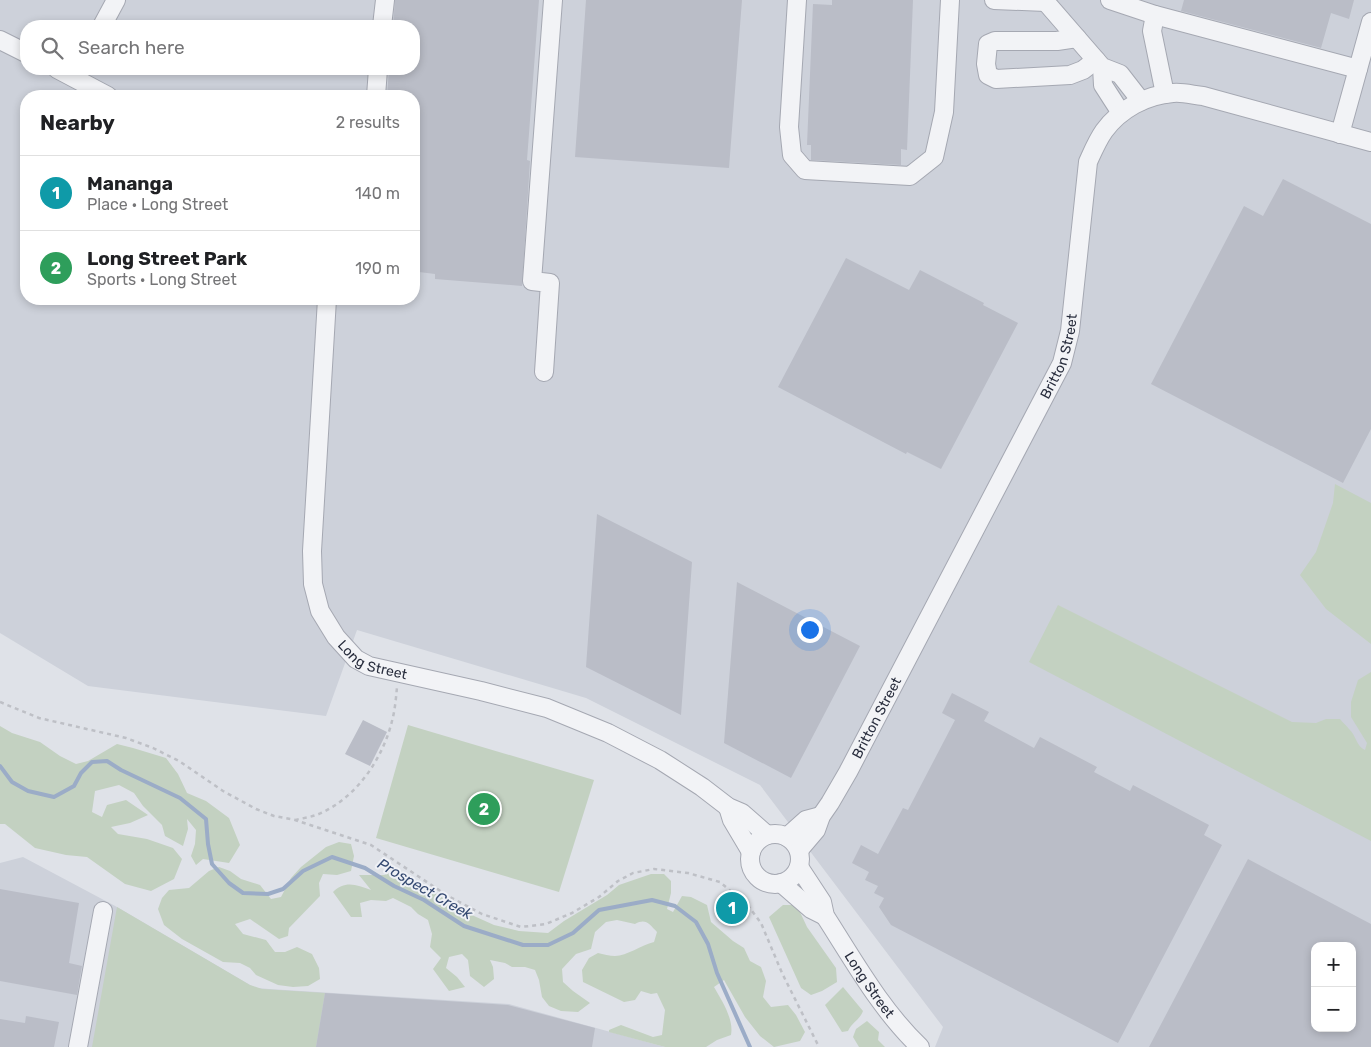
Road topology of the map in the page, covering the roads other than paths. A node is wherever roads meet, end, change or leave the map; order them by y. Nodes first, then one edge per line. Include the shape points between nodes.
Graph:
1 (116, 0) edge
2 (385, 0) edge
3 (553, 0) edge
4 (797, 0) edge
5 (950, 0) edge
6 (994, 0) edge
7 (1110, 0) edge
8 (1045, 1) edge
9 (1155, 16) junction
10 (105, 20) edge
11 (383, 20) edge
12 (1371, 22) edge
13 (1077, 38) junction
14 (0, 40) edge
15 (20, 50) edge
16 (1099, 63) junction
17 (1358, 70) junction
18 (78, 75) edge
19 (378, 75) edge
20 (100, 90) edge
21 (376, 90) edge
22 (1164, 94) junction
23 (1141, 101) junction
24 (1121, 113) junction
25 (1340, 134) junction
26 (1371, 142) edge
27 (327, 305) edge
28 (544, 372) dead end
29 (728, 807) junction
30 (767, 835) junction
31 (795, 851) junction
32 (751, 852) junction
33 (781, 883) junction
34 (103, 911) dead end
35 (825, 916) junction
36 (78, 1047) edge
37 (920, 1047) edge

1 - 10 street
2 - 11 street
3 - 28 street via 532,281 550,283
4 - 5 street via 789,127 792,155 805,170 910,176 934,157 944,112
6 - 8 street
7 - 9 street
8 - 13 street
9 - 17 street
9 - 22 street via 1152,32
12 - 17 street
13 - 16 street
13 - 16 street via 1057,42 995,41 988,44 988,75 996,79 1070,76
14 - 15 street
16 - 23 street via 1120,74
16 - 24 street via 1103,85
17 - 25 street
18 - 20 street
19 - 21 street
22 - 23 street, Britton Street
22 - 25 street, Britton Street via 1204,96
23 - 24 street, Britton Street
24 - 31 street, Britton Street via 1104,130 1088,162 1070,331 1062,362 848,772 821,816 806,820
25 - 26 street, Britton Street
27 - 29 street, Long Street via 312,551 313,584 320,611 336,637 356,659 369,666 547,708 608,733 660,760
29 - 30 street, Long Street via 742,813
29 - 32 street, Long Street
30 - 31 street via 780,834
30 - 32 street via 759,839
31 - 33 street via 795,874
31 - 35 street, Long Street via 822,902
32 - 33 street via 752,869 757,876 772,884
33 - 35 street, Long Street via 811,909
34 - 36 street
35 - 37 street, Long Street via 878,997

